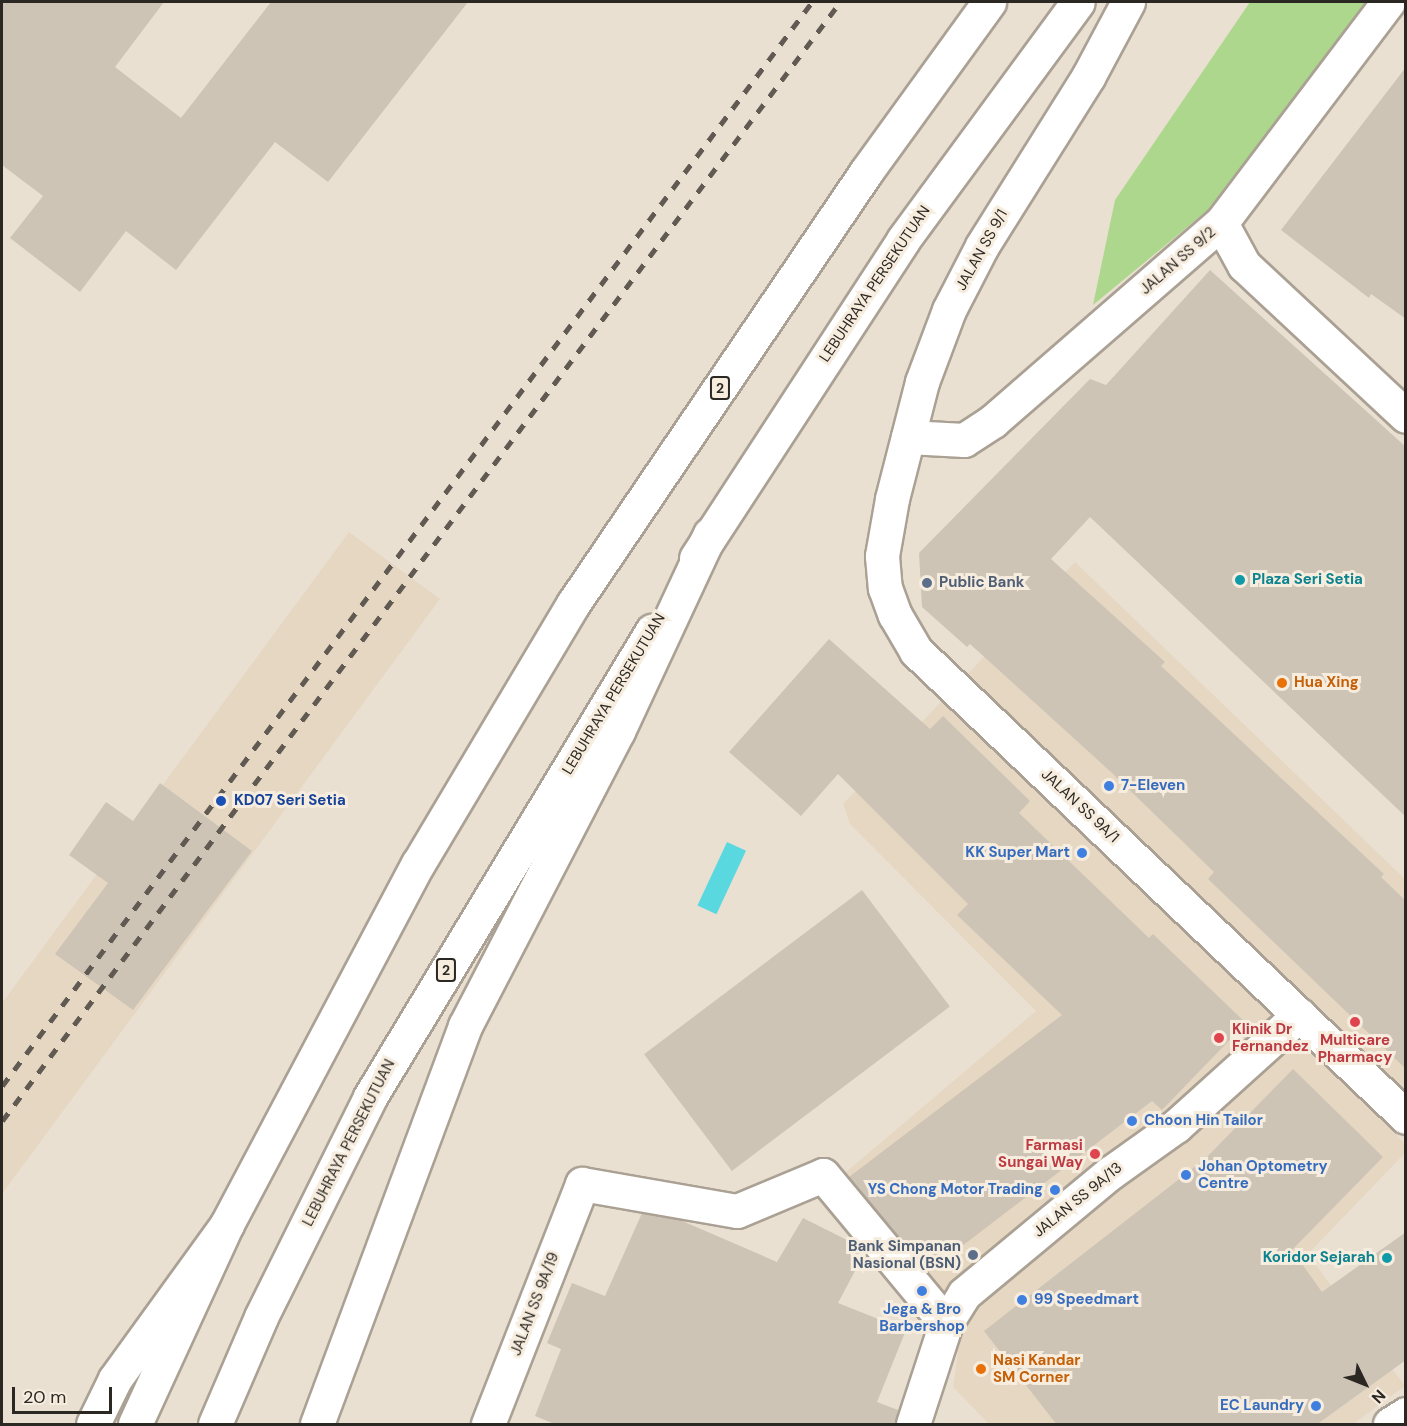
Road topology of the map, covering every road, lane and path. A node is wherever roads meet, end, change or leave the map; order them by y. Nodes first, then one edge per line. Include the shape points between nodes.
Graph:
1 (989, 2) edge
2 (1078, 2) edge
3 (1128, 2) edge
4 (1388, 2) edge
5 (1221, 223) junction
6 (1406, 416) edge
7 (908, 437) junction
8 (710, 534) junction
9 (1299, 1015) junction
10 (1406, 1117) edge
11 (227, 1224) junction
12 (946, 1323) junction
13 (1406, 1413) edge
14 (93, 1425) edge
15 (135, 1425) edge
16 (215, 1425) edge
17 (317, 1425) edge
18 (488, 1425) edge
19 (913, 1425) edge
20 (1390, 1425) edge

1 - 11 main road, 2 via 866,172 573,604 418,864
2 - 8 main road, LEBUHRAYA PERSEKUTUAN / 2 via 903,240
3 - 7 main road, JALAN SS 9/1 via 1088,77 982,246 949,310 922,382
4 - 5 main road, JALAN SS 9/2
5 - 6 main road via 1244,265
5 - 7 main road, JALAN SS 9/2 via 993,421 964,440
7 - 9 main road, JALAN SS 9A/1 via 882,556 885,588 915,651
8 - 16 main road, LEBUHRAYA PERSEKUTUAN / 2 via 370,1097 261,1317
8 - 17 main road via 618,731 465,1026
9 - 10 main road, JALAN SS 9A/1
9 - 12 main road, JALAN SS 9A/13 via 1176,1126 1110,1173 964,1294
11 - 14 main road via 115,1379
11 - 15 main road, 2
12 - 18 main road, JALAN SS 9A/19 via 823,1175 737,1211 582,1184
12 - 19 main road, JALAN SS 9A/13
13 - 20 main road

